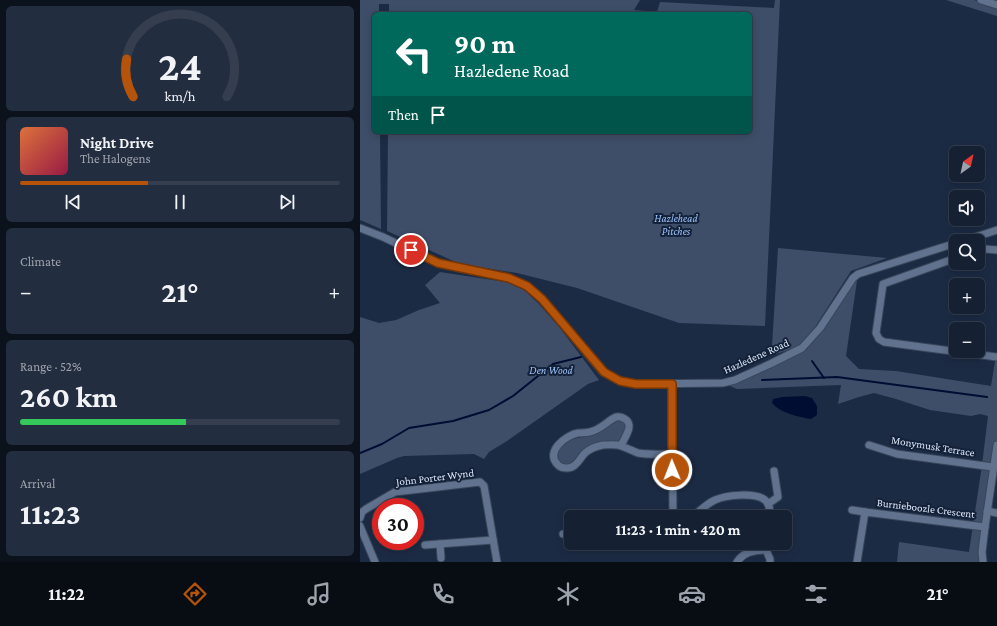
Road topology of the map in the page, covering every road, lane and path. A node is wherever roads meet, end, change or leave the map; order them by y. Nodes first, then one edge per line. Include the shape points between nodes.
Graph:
1 (981, 0) edge
2 (997, 5) edge
3 (360, 228) edge
4 (997, 230) edge
5 (985, 234) edge
6 (949, 245) edge
7 (985, 249) edge
8 (997, 250) edge
9 (949, 261) edge
10 (997, 356) edge
11 (672, 384) junction
12 (870, 445) dead end
13 (997, 445) edge
14 (621, 446) junction
15 (672, 454) junction
16 (993, 467) junction
17 (774, 470) dead end
18 (767, 502) junction
19 (673, 510) edge
20 (701, 510) edge
21 (770, 510) edge
22 (852, 510) dead end
23 (987, 511) junction
24 (865, 512) junction
25 (361, 513) edge
26 (997, 513) edge
27 (360, 526) edge
28 (985, 527) junction
29 (493, 540) junction
30 (440, 544) junction
31 (424, 545) dead end
32 (758, 550) edge
33 (768, 550) edge
34 (441, 558) dead end
35 (375, 562) edge
36 (498, 562) edge
37 (737, 562) edge
38 (770, 562) edge
39 (857, 562) edge
40 (983, 562) edge

1 - 2 street
3 - 11 street, Hazledene Road via 438,263 509,278 527,286 542,299 604,372 620,381 636,384
4 - 5 street
6 - 11 street, Hazledene Road via 858,274 820,328 802,348 735,380
7 - 8 street
9 - 10 street via 884,284 876,333 879,339 884,342
11 - 15 street
12 - 16 street, Monymusk Terrace via 897,454
13 - 16 street
14 - 14 street via 602,445 593,448 584,454 577,464 567,468 559,466 553,454 565,439 576,434 592,432 620,416 630,426
14 - 15 street via 638,453
15 - 19 street
16 - 23 street
17 - 18 street via 778,496
18 - 20 street via 753,495 736,495 716,500
18 - 21 street
22 - 24 street, Burnieboozle Crescent
23 - 26 street
23 - 28 street
24 - 28 street, Burnieboozle Crescent
24 - 39 street, Burnieboozle Crescent
25 - 29 street, John Porter Wynd via 396,492 480,482 484,486
27 - 35 street
28 - 40 street
29 - 30 street
29 - 36 street, John Porter Wynd
30 - 31 street
30 - 34 street
32 - 37 street via 746,553
33 - 38 street

